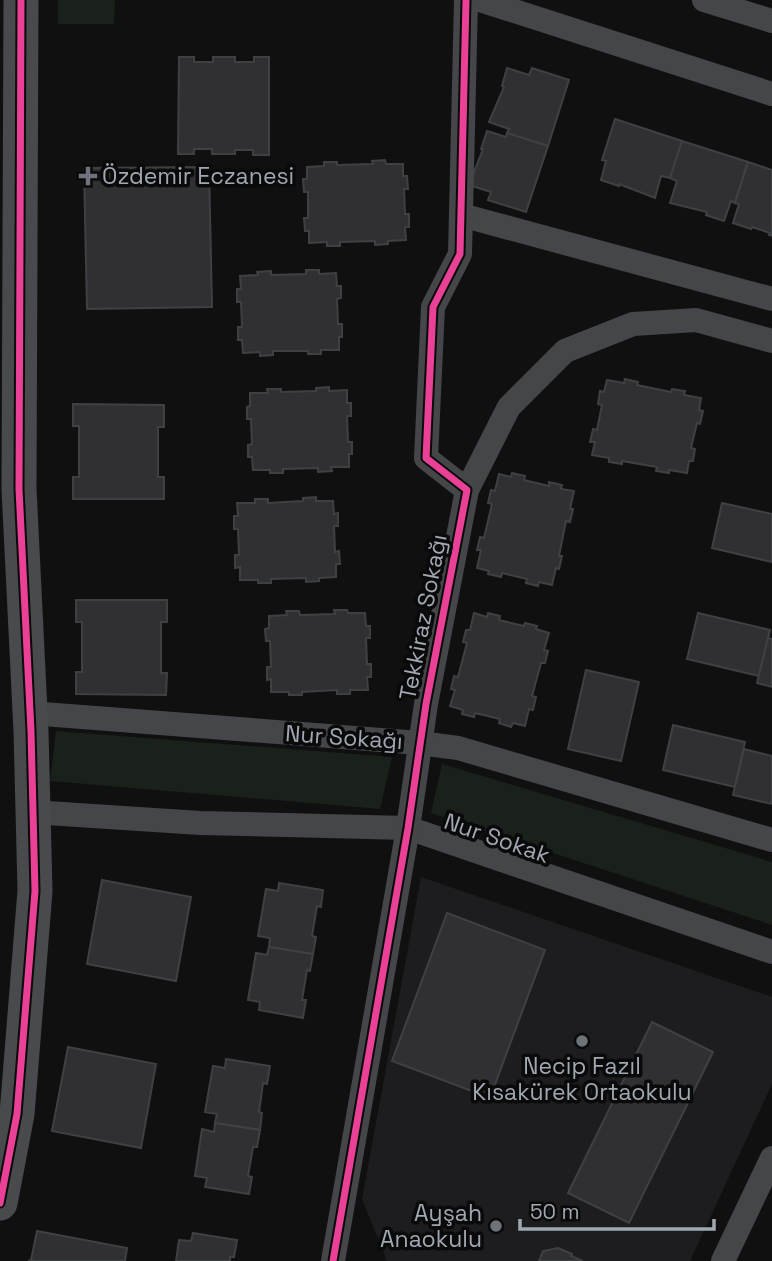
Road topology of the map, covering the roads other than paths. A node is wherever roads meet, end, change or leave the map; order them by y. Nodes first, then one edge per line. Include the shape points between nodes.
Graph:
1 (21, 0) edge
2 (466, 0) edge
3 (480, 0) edge
4 (704, 0) edge
5 (746, 6) edge
6 (772, 21) edge
7 (772, 94) edge
8 (461, 215) junction
9 (772, 299) edge
10 (772, 341) edge
11 (467, 490) junction
12 (30, 713) junction
13 (420, 743) junction
14 (32, 811) junction
15 (408, 828) junction
16 (772, 840) edge
17 (772, 952) edge
18 (772, 1158) edge
19 (0, 1203) edge
20 (333, 1261) edge
21 (723, 1261) edge

1 - 12 street via 19,489
2 - 8 street
3 - 7 street
4 - 5 street
5 - 6 street
8 - 9 street
8 - 11 street via 460,254 433,307 426,458
10 - 11 street, Tekkiraz Sokağı via 696,320 633,324 565,351 509,407
11 - 13 street, Tekkiraz Sokağı
12 - 13 street, Nur Sokağı
12 - 14 street
13 - 15 street, Tekkiraz Sokağı
13 - 16 street, Nur Sokağı via 458,748
14 - 15 street, Nur Sokak
14 - 19 street via 35,891 23,1044 17,1114
15 - 17 street, Nur Sokak
15 - 20 street, Tekkiraz Sokağı
18 - 21 street

